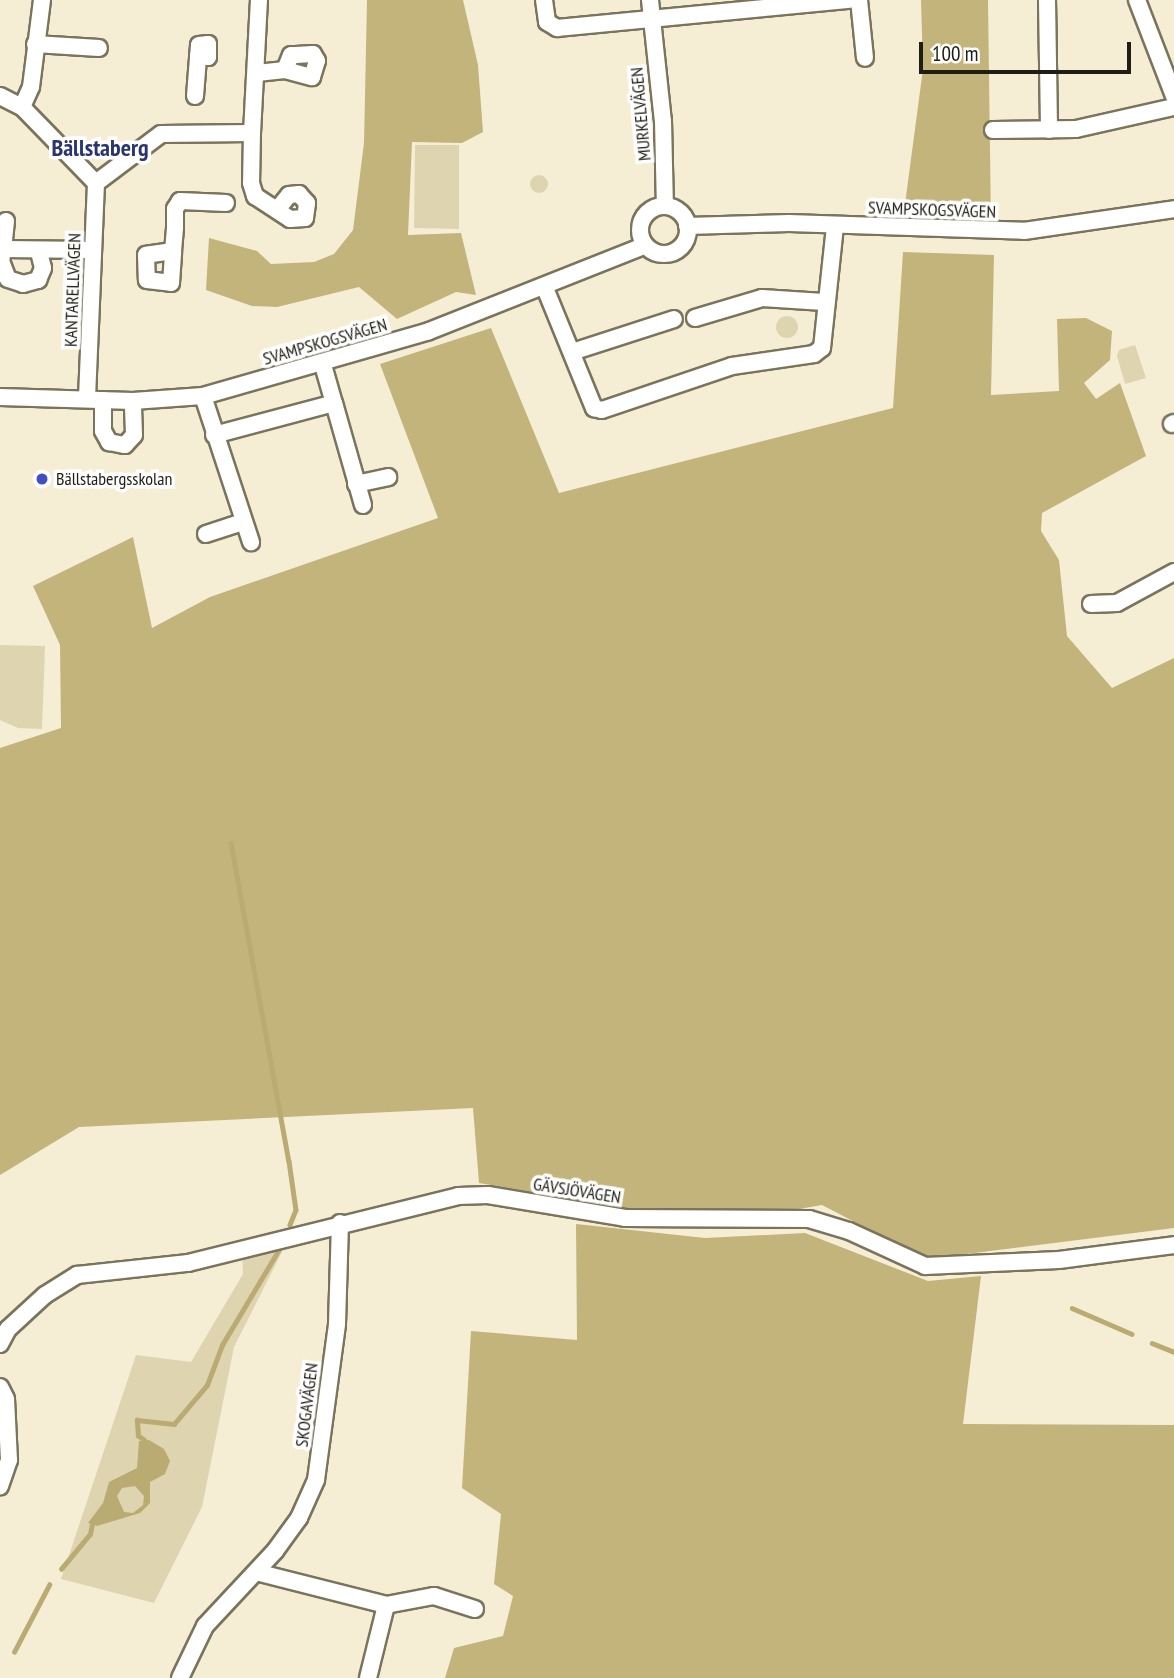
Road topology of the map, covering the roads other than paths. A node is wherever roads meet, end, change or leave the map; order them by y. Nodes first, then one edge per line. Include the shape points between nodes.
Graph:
1 (42, 0) edge
2 (259, 0) edge
3 (544, 0) edge
4 (650, 0) edge
5 (850, 0) edge
6 (859, 0) edge
7 (1047, 0) edge
8 (1137, 0) edge
9 (652, 19) junction
10 (35, 44) junction
11 (99, 48) dead end
12 (198, 55) dead end
13 (865, 58) dead end
14 (285, 71) dead end
15 (257, 73) junction
16 (0, 96) edge
17 (195, 96) dead end
18 (1174, 96) edge
19 (22, 107) junction
20 (1174, 107) edge
21 (1049, 130) junction
22 (993, 131) dead end
23 (252, 134) junction
24 (96, 183) junction
25 (220, 200) dead end
26 (665, 206) junction
27 (1174, 209) edge
28 (277, 210) dead end
29 (6, 221) dead end
30 (687, 226) junction
31 (835, 226) junction
32 (644, 246) junction
33 (3, 249) junction
34 (93, 250) junction
35 (173, 251) dead end
36 (39, 252) junction
37 (545, 288) junction
38 (824, 302) junction
39 (695, 318) dead end
40 (674, 319) dead end
41 (572, 352) junction
42 (324, 365) junction
43 (203, 396) junction
44 (0, 397) edge
45 (95, 400) junction
46 (133, 401) junction
47 (334, 403) junction
48 (214, 435) junction
49 (388, 477) dead end
50 (356, 484) junction
51 (363, 505) dead end
52 (243, 522) junction
53 (206, 534) dead end
54 (251, 542) dead end
55 (1174, 572) edge
56 (1091, 604) dead end
57 (340, 1223) junction
58 (1174, 1245) edge
59 (0, 1344) edge
60 (0, 1387) edge
61 (0, 1486) edge
62 (256, 1573) junction
63 (386, 1605) junction
64 (475, 1609) dead end
65 (180, 1678) edge
66 (368, 1678) edge

1 - 10 street
2 - 15 street
3 - 9 street via 547,22 557,29
4 - 9 street, MURKELVÄGEN
5 - 9 street
6 - 13 street
7 - 21 street
8 - 18 street
9 - 26 street, MURKELVÄGEN via 663,121
10 - 11 street
10 - 19 street via 31,87
12 - 17 street
14 - 15 street
15 - 23 street
16 - 19 street
19 - 24 street
20 - 21 street via 1076,129
21 - 22 street
23 - 24 street via 162,134
23 - 28 street via 255,196
24 - 34 street, KANTARELLVÄGEN
25 - 35 street via 180,201 175,209
26 - 30 street via 681,213
26 - 32 street via 644,217 640,233
27 - 31 street, SVAMPSKOGSVÄGEN via 1024,231
29 - 33 street
30 - 31 street, SVAMPSKOGSVÄGEN
30 - 32 street via 684,244 676,251 660,254
31 - 38 street
32 - 37 street, SVAMPSKOGSVÄGEN
33 - 36 street
33 - 36 street via 1,261 8,279 23,284 38,280 43,268
34 - 36 street
34 - 45 street, KANTARELLVÄGEN
37 - 41 street
37 - 42 street, SVAMPSKOGSVÄGEN
38 - 39 street via 762,298
38 - 41 street via 822,348 814,354 759,359 602,410 594,408
40 - 41 street
42 - 43 street, SVAMPSKOGSVÄGEN
42 - 47 street
43 - 46 street, SVAMPSKOGSVÄGEN
43 - 48 street
44 - 45 street, SVAMPSKOGSVÄGEN
45 - 46 street, SVAMPSKOGSVÄGEN
45 - 46 street, KANTARELLVÄGEN via 109,442 125,444 134,435
47 - 48 street
47 - 50 street
48 - 52 street
49 - 50 street
50 - 51 street
52 - 53 street
52 - 54 street
55 - 56 street via 1117,603
57 - 58 street, GÄVSJÖVÄGEN via 458,1196 488,1195 625,1218 809,1219 849,1231 925,1266 1059,1260
57 - 59 street, GÄVSJÖVÄGEN via 188,1262 77,1275 45,1295 8,1329
57 - 62 street, SKOGAVÄGEN via 337,1324 316,1480 299,1518
60 - 61 street via 6,1399 9,1460
62 - 63 street
62 - 65 street, SKOGAVÄGEN via 205,1626
63 - 64 street via 434,1596
63 - 66 street

